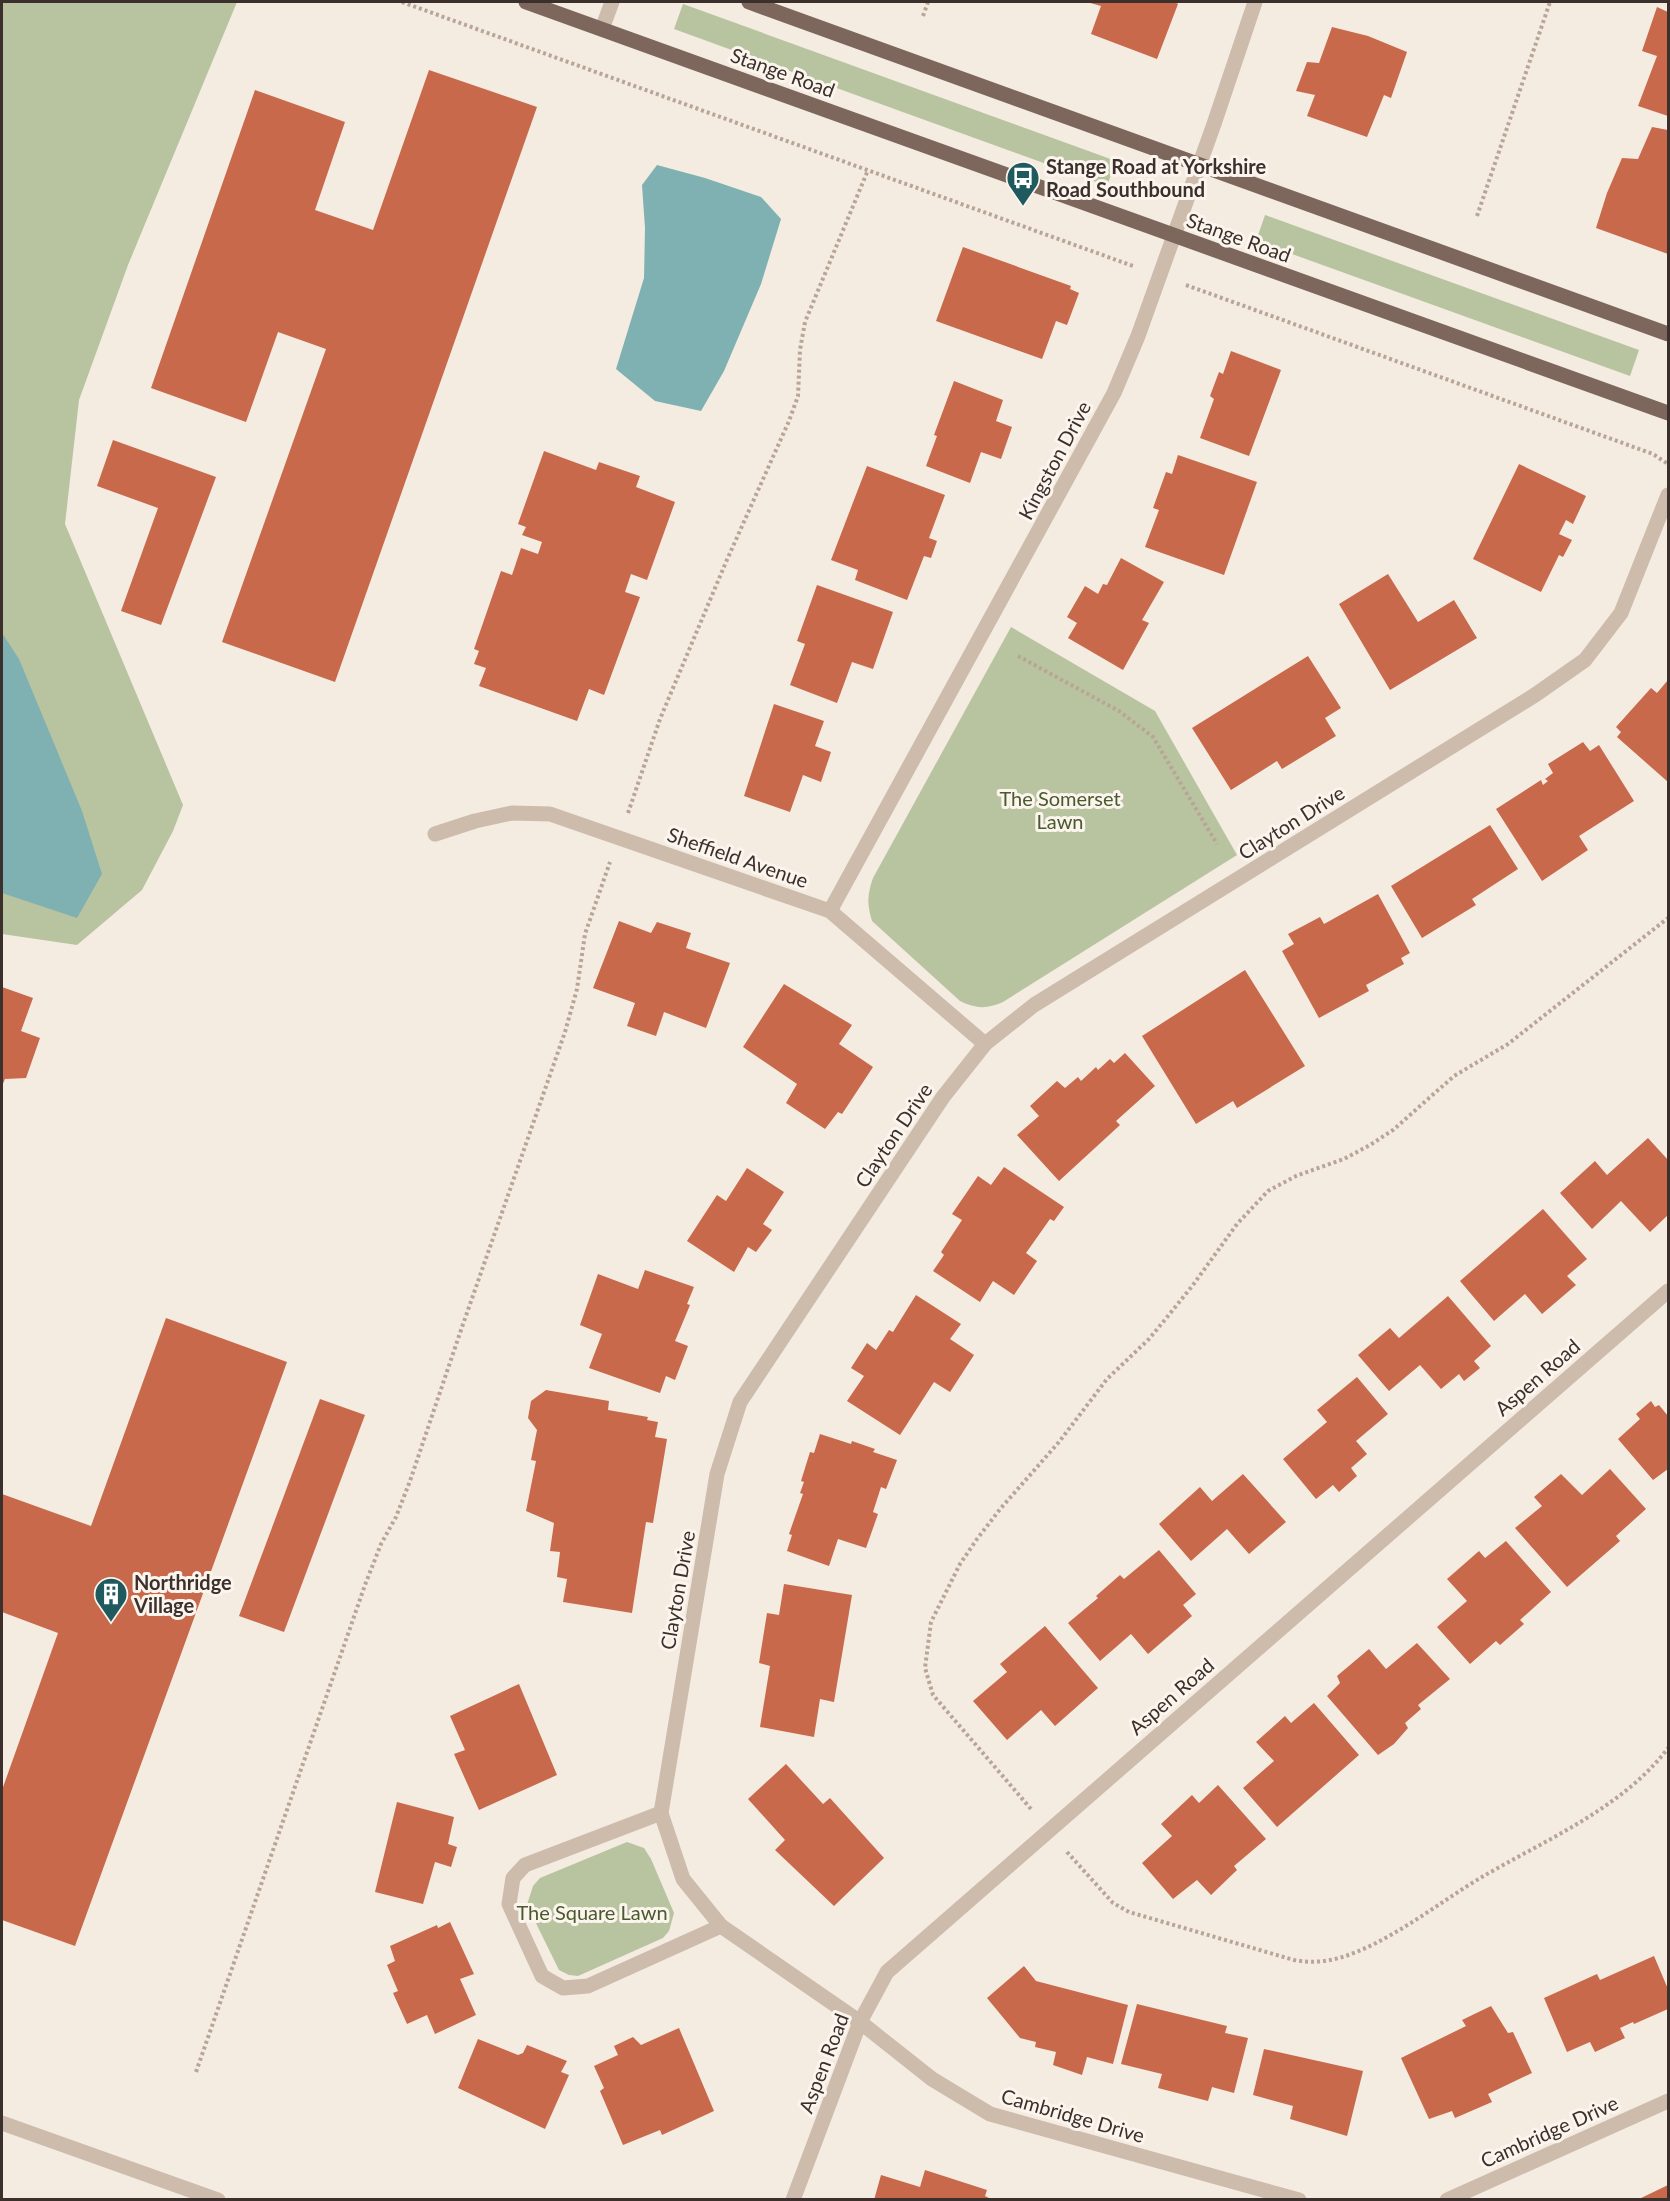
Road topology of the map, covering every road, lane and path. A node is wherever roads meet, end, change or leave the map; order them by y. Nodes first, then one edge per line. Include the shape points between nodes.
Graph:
1 (402, 2) edge
2 (526, 2) edge
3 (612, 2) edge
4 (749, 2) edge
5 (928, 2) edge
6 (1255, 2) edge
7 (1550, 2) edge
8 (923, 16) dead end
9 (602, 29) junction
10 (1200, 164) junction
11 (868, 170) junction
12 (1477, 216) dead end
13 (1173, 236) junction
14 (1133, 266) dead end
15 (1187, 285) dead end
16 (1668, 334) edge
17 (1668, 413) edge
18 (1668, 464) edge
19 (1668, 495) edge
20 (1018, 656) dead end
21 (435, 834) dead end
22 (619, 838) junction
23 (1217, 844) dead end
24 (830, 911) junction
25 (1668, 918) edge
26 (985, 1044) junction
27 (1668, 1291) edge
28 (1668, 1748) edge
29 (661, 1813) junction
30 (1049, 1830) junction
31 (721, 1926) junction
32 (860, 2022) junction
33 (196, 2072) dead end
34 (1668, 2101) edge
35 (2, 2123) edge
36 (218, 2199) edge
37 (793, 2199) edge
38 (1299, 2199) edge
39 (1447, 2199) edge

1 - 11 path
2 - 9 main road, Stange Road
3 - 9 street
4 - 10 main road
5 - 8 path
6 - 10 street, Kingston Drive
7 - 12 path
9 - 13 main road, Stange Road
10 - 13 street, Kingston Drive
10 - 16 main road
11 - 14 path
11 - 22 path via 805,322 798,396 789,421 660,719
13 - 17 main road, Stange Road
13 - 24 street, Kingston Drive via 1114,393
15 - 18 path via 1653,454
19 - 26 street, Clayton Drive via 1621,613 1585,660 1525,702 1034,1005
20 - 23 path via 1119,711 1153,736
21 - 22 street, Sheffield Avenue via 512,813 550,814
22 - 24 street, Sheffield Avenue
22 - 33 path via 585,934 577,989 565,1032 410,1481 365,1585
24 - 26 street, Sheffield Avenue
25 - 30 path via 1508,1044 1454,1076 1393,1130 1344,1158 1268,1191 1237,1224 1149,1339 1090,1398 960,1564 931,1623 925,1668 928,1682 933,1695
26 - 29 street, Clayton Drive via 943,1097 740,1402 717,1474
27 - 30 street, Aspen Road
28 - 30 path via 1630,1787 1574,1827 1483,1876 1387,1937 1341,1958 1310,1963 1129,1912 1113,1903
29 - 31 street, Clayton Drive via 683,1879
29 - 31 street via 525,1865 513,1878 509,1904 542,1976 563,1988 588,1986
30 - 32 street, Aspen Road via 887,1972
31 - 32 street, Clayton Drive
32 - 37 street, Aspen Road
32 - 38 street, Cambridge Drive via 932,2079 990,2114
34 - 39 street, Cambridge Drive
35 - 36 street

